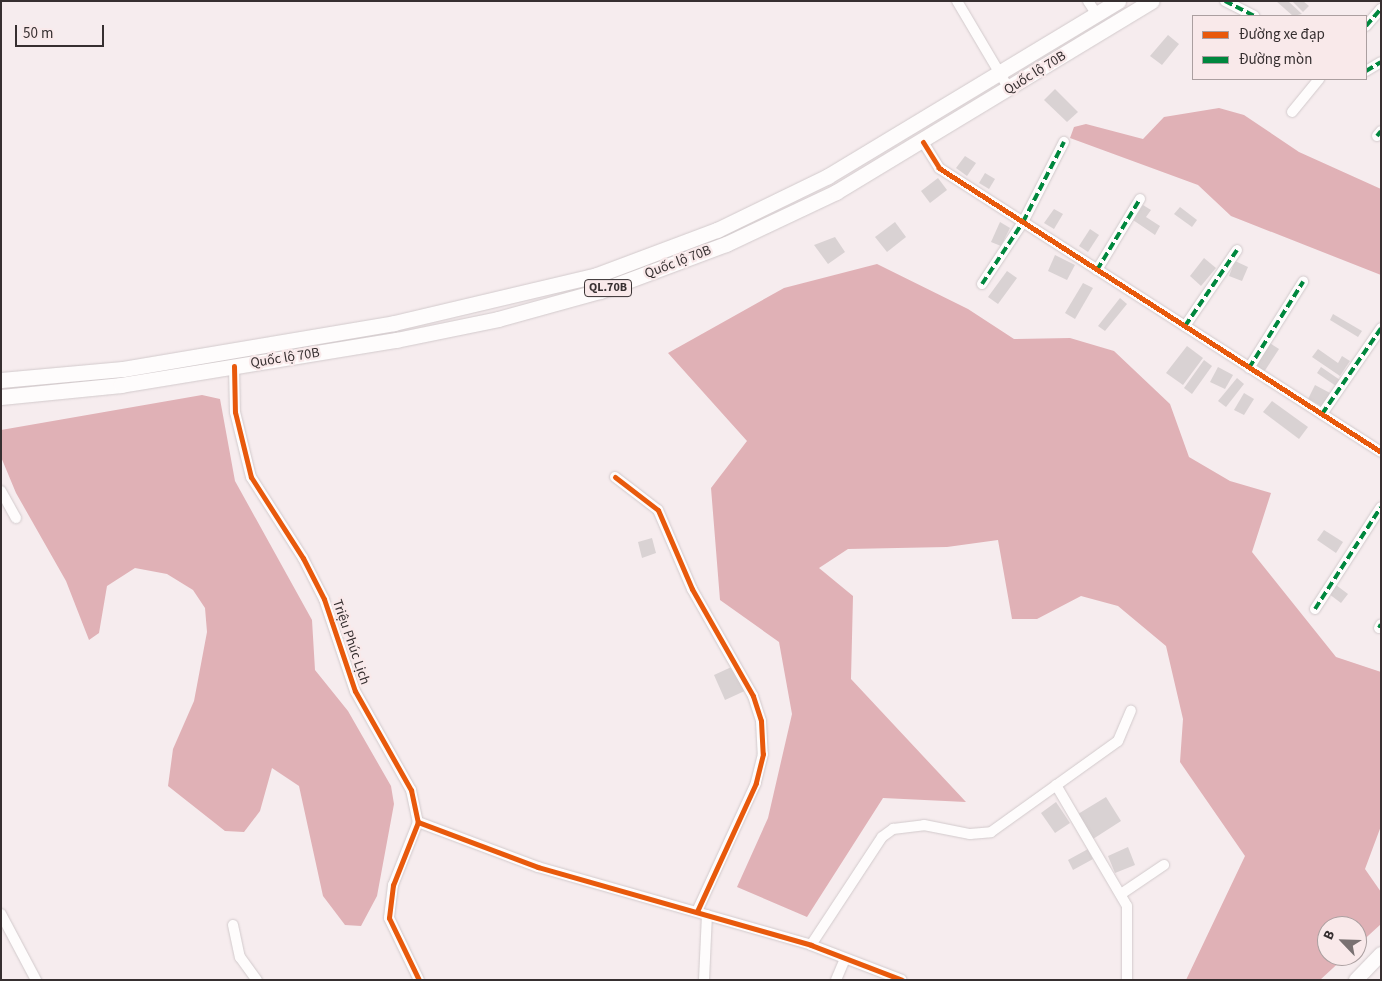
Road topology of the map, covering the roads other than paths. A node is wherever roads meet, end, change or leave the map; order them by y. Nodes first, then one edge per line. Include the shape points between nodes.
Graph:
1 (957, 1) edge
2 (1088, 1) edge
3 (1118, 1) edge
4 (1152, 1) edge
5 (1225, 1) edge
6 (1381, 10) edge
7 (1097, 15) junction
8 (1252, 15) edge
9 (1367, 25) edge
10 (1381, 62) edge
11 (1367, 70) edge
12 (1005, 71) junction
13 (1318, 80) edge
14 (1014, 86) junction
15 (1292, 112) dead end
16 (923, 142) junction
17 (1064, 142) dead end
18 (1140, 199) dead end
19 (1023, 222) junction
20 (1237, 250) dead end
21 (1097, 270) junction
22 (1303, 282) dead end
23 (982, 284) dead end
24 (394, 323) junction
25 (1185, 326) junction
26 (1381, 328) edge
27 (396, 340) junction
28 (234, 366) junction
29 (1250, 368) junction
30 (1, 380) edge
31 (1, 397) edge
32 (1322, 414) junction
33 (1379, 448) edge
34 (615, 477) dead end
35 (1, 491) edge
36 (1381, 507) edge
37 (16, 518) dead end
38 (1315, 609) dead end
39 (1131, 711) dead end
40 (1056, 785) junction
41 (418, 822) junction
42 (1164, 865) dead end
43 (1121, 894) junction
44 (697, 912) junction
45 (1, 914) edge
46 (707, 915) junction
47 (234, 925) dead end
48 (810, 945) junction
49 (1381, 954) edge
50 (845, 959) junction
51 (36, 980) edge
52 (257, 980) edge
53 (419, 980) edge
54 (704, 980) edge
55 (836, 980) edge
56 (902, 980) edge
57 (1127, 980) edge
58 (1356, 980) edge

1 - 12 street
2 - 7 street
3 - 7 main road, Quốc lộ 70B / QL.70B
4 - 14 main road, Quốc lộ 70B / QL.70B
5 - 8 street
6 - 9 street
7 - 12 main road, Quốc lộ 70B / QL.70B
10 - 11 street
12 - 14 main road
12 - 24 main road, Quốc lộ 70B / QL.70B via 875,151 717,230 597,275
13 - 15 street
14 - 16 main road, Quốc lộ 70B / QL.70B
16 - 19 street via 939,168
16 - 27 main road, Quốc lộ 70B / QL.70B via 790,215 600,291 498,319
17 - 19 street
18 - 21 street
19 - 21 street
19 - 23 street
20 - 25 street
21 - 25 street
22 - 29 street
24 - 27 main road
24 - 30 main road, Quốc lộ 70B / QL.70B via 123,369
25 - 29 street
26 - 32 street
27 - 28 main road, Quốc lộ 70B / QL.70B
28 - 31 main road, Quốc lộ 70B / QL.70B via 121,385
28 - 41 street, Triệu Phúc Lịch via 235,412 251,477 274,508 324,599 355,691 411,790
29 - 32 street
32 - 33 street
34 - 44 street via 658,510 692,589 753,696 761,721 763,754 756,782
35 - 37 street
36 - 38 street
39 - 40 street via 1118,741
40 - 43 street
40 - 48 street via 991,832 970,834 924,825 893,829 882,837
41 - 44 street via 538,867
41 - 53 street via 393,885 389,918
42 - 43 street
43 - 57 street via 1130,924
44 - 46 street
45 - 51 street
46 - 48 street
46 - 54 street
47 - 52 street via 240,957
48 - 50 street
49 - 58 street
50 - 55 street
50 - 56 street

